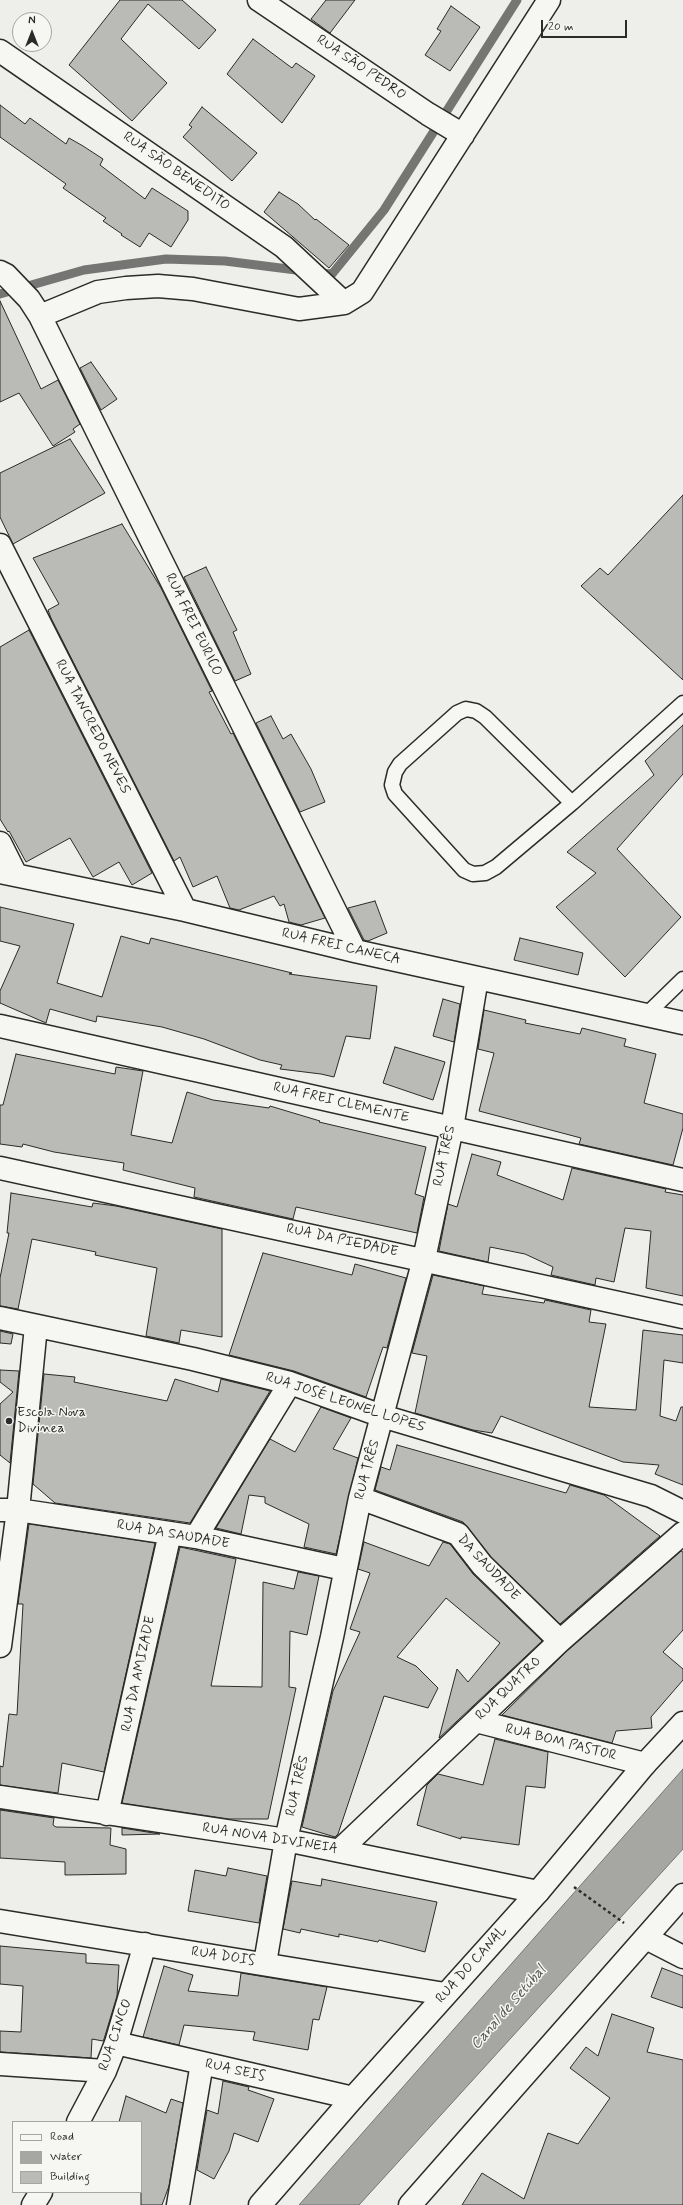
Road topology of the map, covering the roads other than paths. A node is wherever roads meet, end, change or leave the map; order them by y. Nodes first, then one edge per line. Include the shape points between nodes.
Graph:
1 (259, 0) edge
2 (549, 0) edge
3 (0, 51) edge
4 (457, 131) junction
5 (3, 273) edge
6 (337, 296) junction
7 (34, 307) junction
8 (0, 544) edge
9 (683, 703) edge
10 (572, 803) junction
11 (0, 844) edge
12 (8, 874) edge
13 (185, 910) junction
14 (355, 951) junction
15 (477, 978) junction
16 (683, 979) edge
17 (646, 1015) junction
18 (683, 1023) edge
19 (0, 1026) edge
20 (452, 1128) junction
21 (0, 1168) edge
22 (683, 1180) edge
23 (424, 1259) junction
24 (683, 1317) edge
25 (0, 1318) edge
26 (36, 1326) junction
27 (290, 1383) junction
28 (382, 1416) junction
29 (360, 1498) junction
30 (9, 1510) edge
31 (683, 1512) edge
32 (170, 1533) junction
33 (683, 1533) edge
34 (196, 1537) junction
35 (344, 1569) junction
36 (560, 1641) junction
37 (0, 1646) edge
38 (476, 1721) junction
39 (683, 1723) edge
40 (645, 1764) junction
41 (0, 1798) edge
42 (108, 1814) junction
43 (286, 1840) junction
44 (340, 1850) junction
45 (538, 1892) junction
46 (683, 1895) edge
47 (0, 1920) edge
48 (646, 1938) junction
49 (145, 1944) junction
50 (683, 1956) edge
51 (265, 1963) junction
52 (445, 1994) junction
53 (116, 2043) junction
54 (202, 2063) junction
55 (0, 2064) edge
56 (105, 2071) junction
57 (353, 2098) junction
58 (79, 2121) edge
59 (40, 2193) edge
60 (33, 2205) edge
61 (178, 2205) edge
62 (260, 2205) edge
63 (410, 2205) edge

1 - 4 street, RUA SÃO PEDRO
2 - 4 street
3 - 6 street, RUA SÃO BENEDITO via 284,247
4 - 6 street via 374,276 362,292
5 - 7 street, RUA FREI EURICO
6 - 7 street via 299,309 194,289 152,286 98,292
7 - 14 street, RUA FREI EURICO
8 - 13 street, RUA TANCREDO NEVES
9 - 10 lane
10 - 10 lane via 485,717 476,711 466,709 457,713 400,764 394,772 392,785 394,794 464,870 473,874 485,873 496,867
11 - 12 street
12 - 13 street, RUA FREI CANECA
13 - 14 street, RUA FREI CANECA
14 - 15 street, RUA FREI CANECA
15 - 17 street, RUA FREI CANECA
15 - 20 street, RUA TRÊS
16 - 17 lane
17 - 18 street, RUA FREI CANECA
19 - 20 street, RUA FREI CLEMENTE
20 - 22 street, RUA FREI CLEMENTE
20 - 23 street, RUA TRÊS
21 - 23 street, RUA DA PIEDADE
23 - 24 street, RUA DA PIEDADE
23 - 28 street, RUA TRÊS
25 - 26 street, RUA JOSÉ LEONEL LOPES
26 - 27 street, RUA JOSÉ LEONEL LOPES via 192,1358
26 - 30 street
27 - 28 street, RUA JOSÉ LEONEL LOPES
27 - 34 street
28 - 29 street, RUA TRÊS
28 - 31 street, RUA JOSÉ LEONEL LOPES via 651,1496
29 - 35 street, RUA TRÊS
29 - 36 street, DA SAUDADE via 458,1534 482,1565
30 - 32 street, RUA DA SAUDADE
30 - 37 street
32 - 34 street, RUA DA SAUDADE
32 - 42 street, RUA DA AMIZADE
33 - 36 street, RUA QUATRO
34 - 35 street, RUA DA SAUDADE
35 - 43 street, RUA TRÊS via 332,1637
36 - 38 street, RUA QUATRO
38 - 40 street, RUA BOM PASTOR
38 - 44 street, RUA QUATRO
39 - 40 street, RUA DO CANAL
40 - 45 street, RUA DO CANAL
41 - 42 street, RUA NOVA DIVINEIA
42 - 43 street, RUA NOVA DIVINEIA
43 - 44 street, RUA NOVA DIVINEIA
43 - 51 street, RUA TRÊS
44 - 45 street, RUA NOVA DIVINEIA
45 - 52 street, RUA DO CANAL
46 - 48 street
47 - 49 street, RUA DOIS
48 - 50 street
48 - 63 street
49 - 51 street, RUA DOIS
49 - 53 street, RUA CINCO
51 - 52 street, RUA DOIS
52 - 57 street, RUA DO CANAL
53 - 54 street, RUA SEIS
53 - 56 street, RUA CINCO
54 - 57 street, RUA SEIS
54 - 61 street
55 - 56 street
56 - 58 street, RUA CINCO
57 - 62 street, RUA DO CANAL
59 - 60 street

